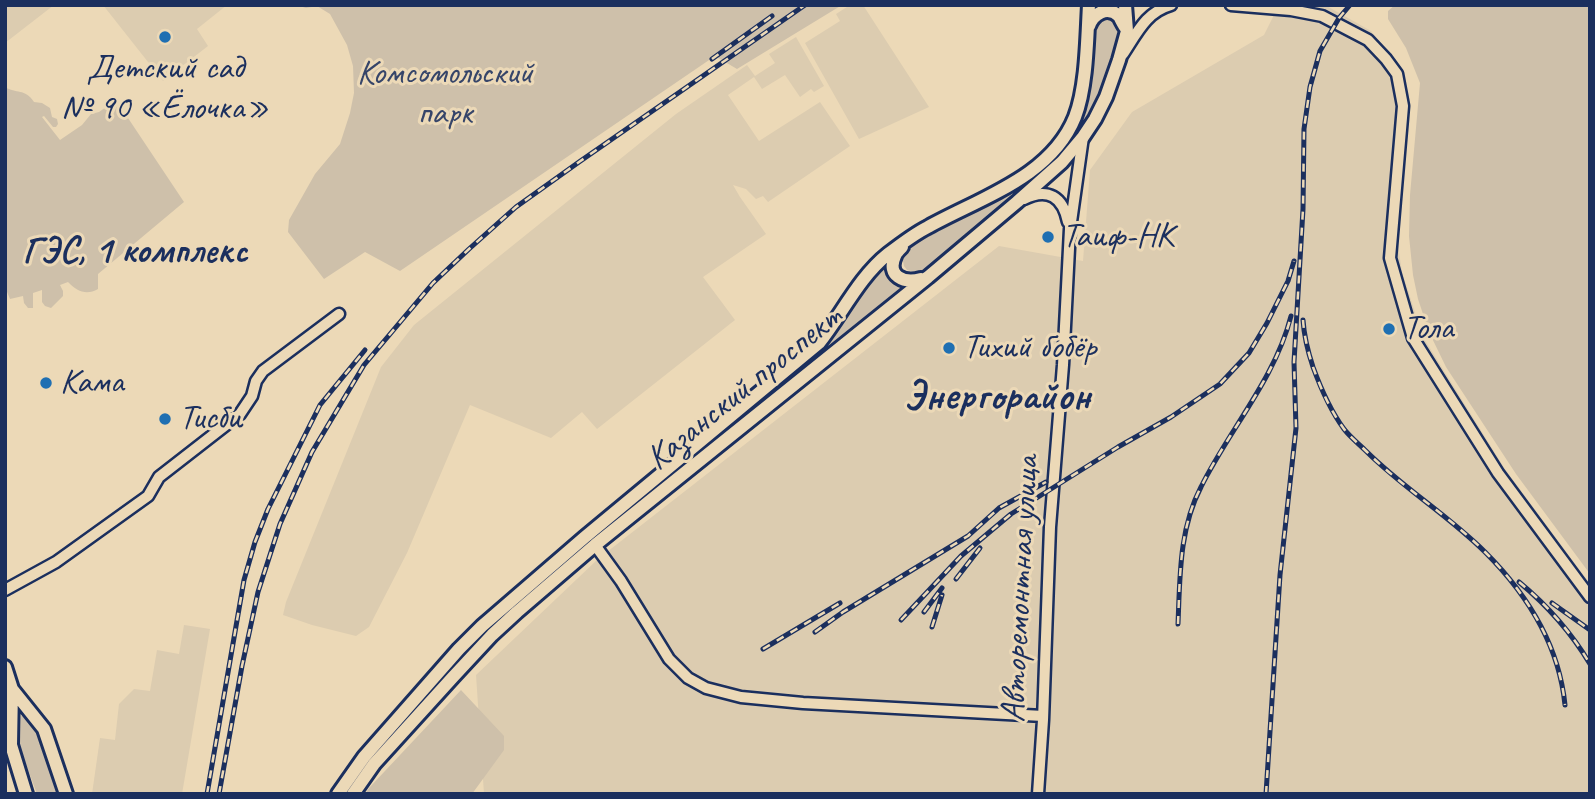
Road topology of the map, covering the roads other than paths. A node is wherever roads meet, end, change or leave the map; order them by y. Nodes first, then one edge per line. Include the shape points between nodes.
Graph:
1 (1089, 5) edge
2 (1125, 5) edge
3 (1171, 5) edge
4 (1231, 5) edge
5 (1088, 30) junction
6 (1127, 31) junction
7 (1119, 60) junction
8 (1083, 136) junction
9 (1017, 202) junction
10 (1070, 229) junction
11 (906, 241) junction
12 (928, 277) junction
13 (339, 314) dead end
14 (595, 545) junction
15 (5, 590) edge
16 (1590, 597) edge
17 (513, 607) junction
18 (487, 631) junction
19 (5, 667) edge
20 (9, 690) edge
21 (8, 711) edge
22 (1043, 716) junction
23 (26, 794) edge
24 (66, 794) edge
25 (338, 794) edge
26 (353, 794) edge
27 (1038, 794) edge

1 - 5 main road, Казанский проспект
2 - 6 main road, Казанский проспект
3 - 7 street via 1153,12
4 - 16 street via 1291,10 1329,19 1368,40 1397,74 1403,106 1390,258 1413,338 1498,473
5 - 6 main road via 1092,18 1111,12
5 - 11 main road, Казанский проспект via 1075,116 1054,149 1008,187
6 - 7 main road, Казанский проспект
7 - 8 main road, Казанский проспект via 1106,97
8 - 9 main road, Казанский проспект via 1062,162
8 - 10 street, Авторемонтная улица
9 - 10 street via 1034,194 1055,197 1062,203
9 - 12 main road, Казанский проспект
10 - 22 street, Авторемонтная улица
11 - 12 main road via 894,256 896,276 912,282
11 - 17 main road, Казанский проспект via 872,269 820,343
12 - 14 main road, Казанский проспект
13 - 15 street via 263,371 240,414 159,477 148,496 56,562
14 - 17 main road, Казанский проспект
14 - 22 street via 669,659 706,688 741,697 803,703
17 - 18 main road, Казанский проспект
18 - 25 main road, Казанский проспект via 459,649 364,757
18 - 26 main road, Казанский проспект
19 - 20 main road
20 - 21 main road
20 - 24 main road via 44,730
21 - 23 main road via 11,746
22 - 27 street, Авторемонтная улица

